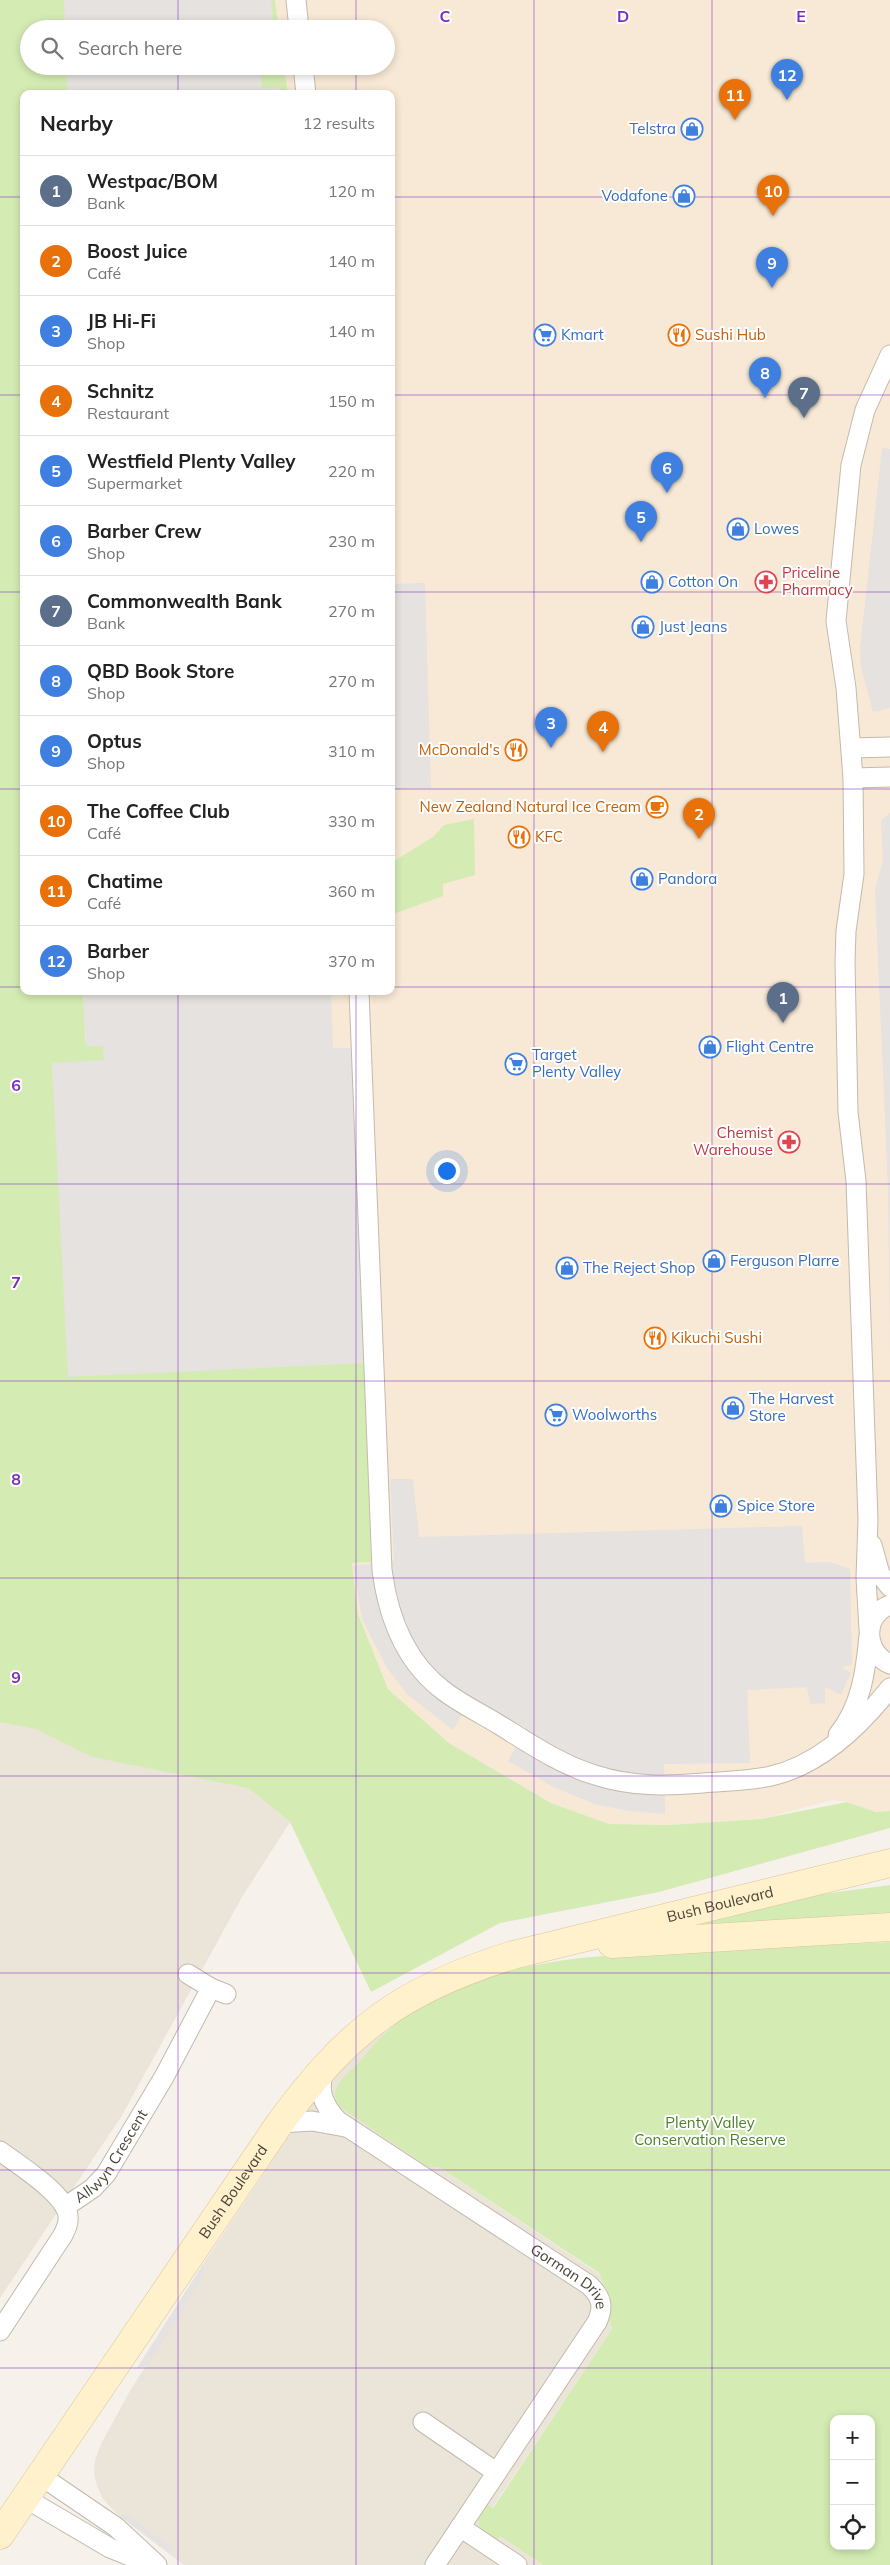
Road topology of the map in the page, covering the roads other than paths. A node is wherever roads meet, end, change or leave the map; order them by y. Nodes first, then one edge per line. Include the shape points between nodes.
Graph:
1 (296, 0) edge
2 (298, 20) edge
3 (304, 75) edge
4 (306, 90) edge
5 (890, 355) edge
6 (890, 746) edge
7 (852, 748) junction
8 (890, 777) edge
9 (853, 778) junction
10 (359, 995) edge
11 (868, 1519) junction
12 (890, 1587) edge
13 (890, 1605) edge
14 (869, 1632) junction
15 (890, 1664) edge
16 (890, 1688) edge
17 (818, 1755) junction
18 (890, 1856) edge
19 (890, 1863) edge
20 (859, 1871) junction
21 (890, 1927) edge
22 (550, 1947) junction
23 (188, 1974) dead end
24 (326, 2064) junction
25 (280, 2123) junction
26 (350, 2129) junction
27 (0, 2151) edge
28 (66, 2207) junction
29 (0, 2331) edge
30 (423, 2422) dead end
31 (496, 2472) junction
32 (40, 2476) junction
33 (24, 2498) junction
34 (460, 2528) junction
35 (0, 2535) edge
36 (155, 2565) edge
37 (435, 2565) edge
38 (518, 2565) edge

1 - 2 street
3 - 4 street
5 - 7 street via 875,385 857,438 842,548 836,621
6 - 7 street
7 - 9 street
8 - 9 street
9 - 11 street via 854,874 845,961 848,1112 856,1181
10 - 17 street via 382,1570 389,1611 404,1645 428,1677 452,1697 577,1768 608,1779 652,1786 756,1779 783,1773
11 - 12 street via 878,1568
11 - 14 street via 866,1578
13 - 14 street via 875,1616
14 - 15 street via 875,1653
14 - 17 street via 864,1679 852,1713 833,1741
16 - 17 street via 861,1723
18 - 20 street
19 - 20 main road, Bush Boulevard
20 - 22 main road, Bush Boulevard
21 - 22 main road, Bush Boulevard
22 - 24 main road, Bush Boulevard via 477,1966 433,1984 373,2022
23 - 28 street, Allwyn Crescent via 219,1991 106,2174 93,2188
24 - 25 main road, Bush Boulevard
24 - 26 street via 320,2080 325,2104
25 - 26 street via 318,2121
25 - 32 main road, Bush Boulevard
26 - 31 street, Gorman Drive via 589,2285 600,2298 602,2308 597,2322
27 - 28 street via 48,2187
28 - 29 street, Allwyn Crescent via 68,2225 63,2235
30 - 31 street
31 - 34 street, Gorman Drive
32 - 33 main road, Bush Boulevard
32 - 36 street via 116,2526
33 - 35 main road, Bush Boulevard
33 - 36 street via 110,2548
34 - 37 street, Gorman Drive
34 - 38 street

